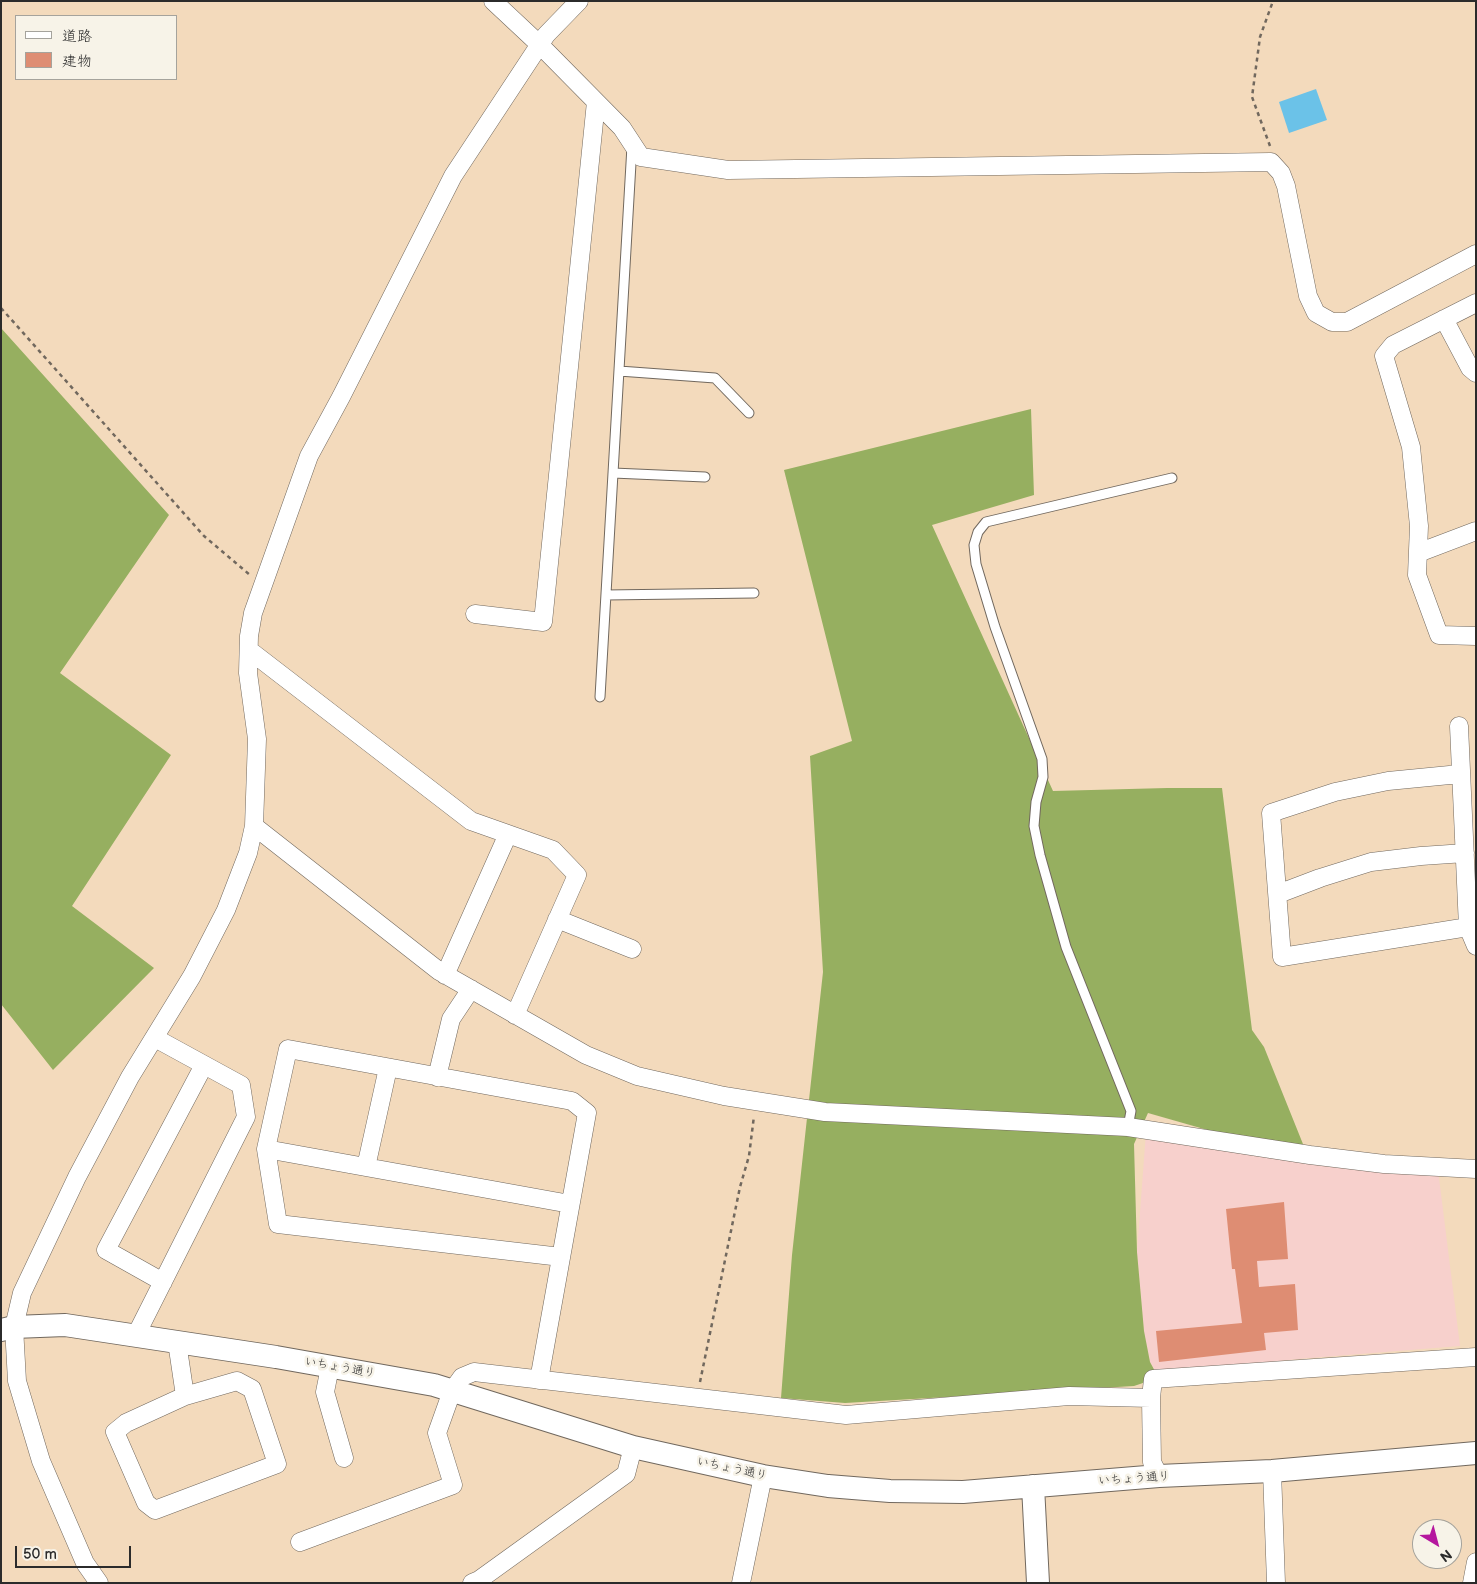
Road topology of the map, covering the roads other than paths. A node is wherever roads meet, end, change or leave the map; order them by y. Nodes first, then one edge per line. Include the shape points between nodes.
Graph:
1 (493, 1) edge
2 (579, 1) edge
3 (540, 45) junction
4 (596, 102) junction
5 (632, 144) junction
6 (1476, 254) edge
7 (1476, 303) edge
8 (1444, 319) junction
9 (619, 371) junction
10 (1476, 373) edge
11 (749, 413) dead end
12 (613, 473) junction
13 (705, 477) dead end
14 (1172, 478) dead end
15 (1476, 531) edge
16 (1418, 554) junction
17 (754, 592) dead end
18 (606, 595) junction
19 (474, 614) dead end
20 (1476, 636) edge
21 (248, 650) junction
22 (600, 697) dead end
23 (1459, 726) dead end
24 (1460, 774) junction
25 (254, 826) junction
26 (508, 834) junction
27 (1465, 853) junction
28 (1278, 894) junction
29 (557, 919) junction
30 (1468, 927) junction
31 (1476, 946) edge
32 (632, 949) dead end
33 (445, 975) junction
34 (471, 989) junction
35 (515, 1015) junction
36 (155, 1038) junction
37 (204, 1065) junction
38 (388, 1068) junction
39 (437, 1077) junction
40 (1128, 1127) junction
41 (266, 1149) junction
42 (366, 1167) junction
43 (1476, 1169) edge
44 (570, 1204) junction
45 (561, 1256) junction
46 (163, 1282) junction
47 (8, 1329) edge
48 (136, 1335) junction
49 (177, 1342) junction
50 (1476, 1357) edge
51 (330, 1366) junction
52 (538, 1380) junction
53 (452, 1391) junction
54 (185, 1396) junction
55 (1151, 1398) junction
56 (633, 1447) junction
57 (1476, 1453) edge
58 (344, 1458) dead end
59 (1272, 1471) junction
60 (763, 1476) junction
61 (1158, 1476) junction
62 (1033, 1486) junction
63 (300, 1542) dead end
64 (1476, 1562) edge
65 (477, 1582) edge
66 (99, 1583) edge
67 (741, 1583) edge
68 (1038, 1583) edge
69 (1276, 1583) edge
70 (1472, 1583) edge

1 - 3 street
2 - 3 street
3 - 4 street
3 - 21 street via 452,176 309,456 253,613
4 - 5 street via 622,128
4 - 19 street via 543,622
5 - 6 street via 642,157 728,170 1271,162 1281,173 1286,186 1308,296 1316,312 1332,322 1347,322
5 - 9 lane
7 - 8 street
8 - 10 street via 1470,368
8 - 16 street via 1393,345 1384,356 1411,447 1419,526
9 - 11 lane via 714,378
9 - 12 lane
12 - 13 lane
12 - 18 lane
14 - 40 lane via 986,522 974,545 976,564 995,626 1042,759 1043,777 1034,826 1040,855 1066,948 1131,1111
15 - 16 street
16 - 20 street via 1417,575 1439,635
17 - 18 lane
18 - 22 lane
21 - 25 street via 257,739
21 - 26 street via 471,821
23 - 24 street
24 - 27 street
24 - 28 street via 1388,781 1336,792 1271,813
25 - 33 street
25 - 36 street via 248,853 226,910
26 - 29 street via 553,850 576,875
26 - 33 street
27 - 28 street via 1371,862
27 - 30 street
28 - 30 street via 1282,957
29 - 32 street
29 - 35 street
30 - 31 street
33 - 34 street
34 - 35 street
34 - 39 street via 451,1019
35 - 40 street via 586,1055 636,1076 724,1096 825,1112
36 - 37 street
36 - 47 street via 130,1077 77,1177
37 - 46 street via 241,1085 246,1117
37 - 46 street via 106,1250
38 - 39 street
38 - 41 street via 288,1049
38 - 42 street
39 - 44 street via 572,1102 587,1113
40 - 43 street via 1310,1156
41 - 42 street
41 - 45 street via 278,1224
42 - 44 street
44 - 45 street
45 - 52 street
46 - 48 street
47 - 48 street, いちょう通り via 66,1325
47 - 66 street via 17,1381 41,1461 85,1563
48 - 49 street, いちょう通り
49 - 51 street, いちょう通り
49 - 54 street
50 - 55 street via 1153,1379
51 - 53 street, いちょう通り
51 - 58 street via 325,1392
52 - 53 street via 474,1372 462,1376
52 - 55 street via 846,1414 1069,1396
53 - 56 street, いちょう通り
53 - 63 street via 437,1433 453,1485
54 - 54 street via 237,1381 252,1389 277,1464 155,1510 146,1503 115,1432 126,1423
55 - 61 street via 1152,1462
56 - 60 street, いちょう通り
56 - 65 street via 626,1474
57 - 59 street, いちょう通り
59 - 61 street, いちょう通り
59 - 69 street
60 - 62 street, いちょう通り via 890,1491 963,1492
60 - 67 street
61 - 62 street, いちょう通り
62 - 68 street
64 - 70 street

